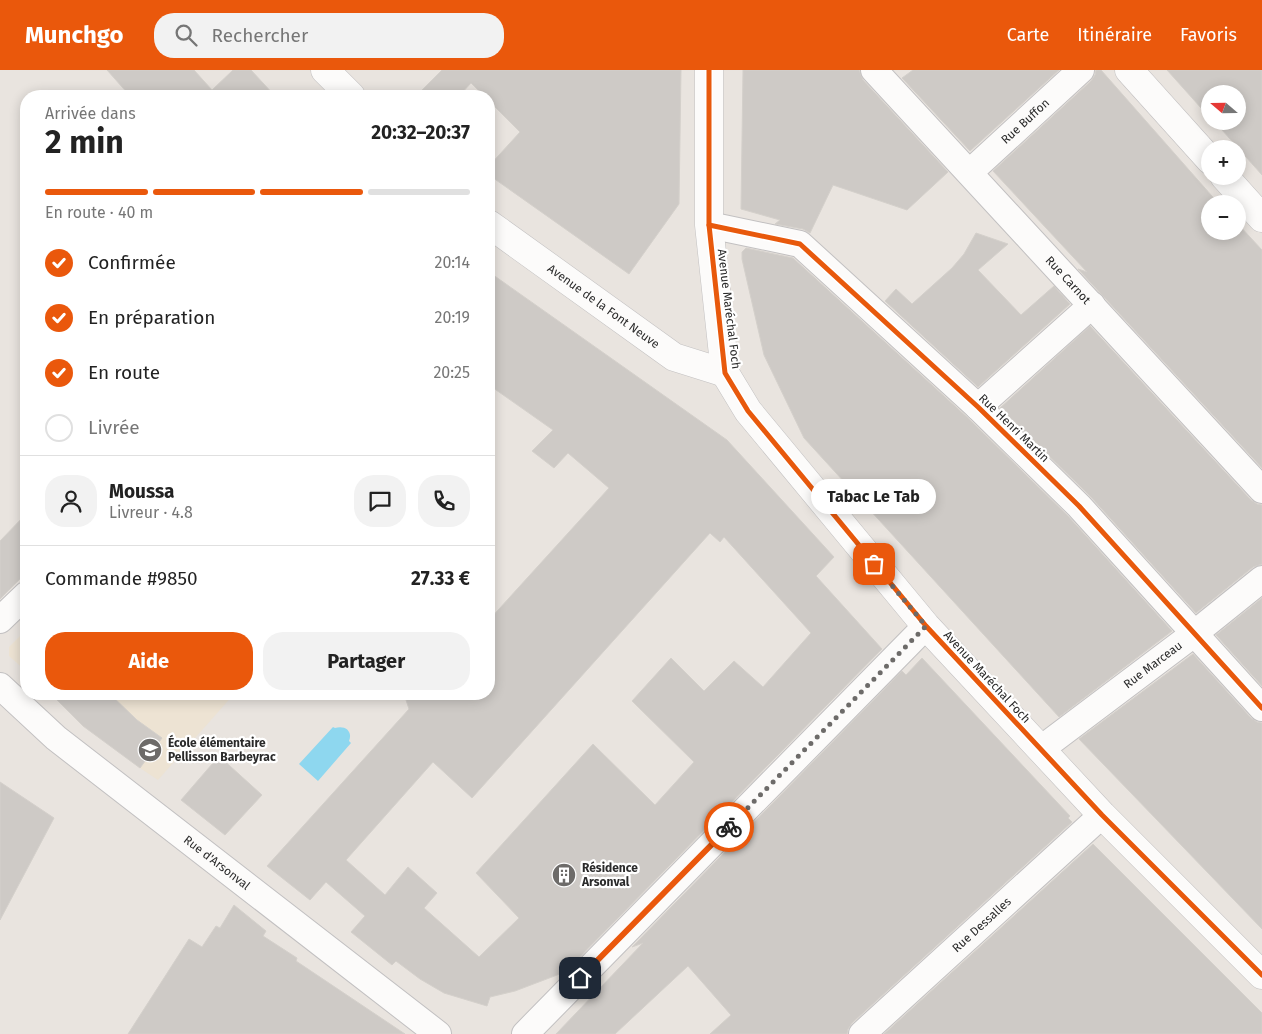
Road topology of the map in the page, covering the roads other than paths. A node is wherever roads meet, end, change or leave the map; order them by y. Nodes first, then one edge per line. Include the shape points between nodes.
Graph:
1 (325, 70) edge
2 (709, 70) edge
3 (1081, 70) edge
4 (1129, 70) edge
5 (879, 72) edge
6 (345, 90) edge
7 (1201, 150) edge
8 (970, 172) junction
9 (1233, 185) edge
10 (1261, 214) edge
11 (709, 225) junction
12 (495, 228) edge
13 (1092, 305) junction
14 (726, 373) junction
15 (978, 407) junction
16 (1262, 490) edge
17 (1262, 579) edge
18 (20, 601) edge
19 (0, 620) edge
20 (926, 626) junction
21 (1194, 633) junction
22 (0, 686) edge
23 (1262, 708) edge
24 (1041, 749) junction
25 (1102, 815) junction
26 (1262, 975) edge
27 (438, 1034) edge
28 (525, 1034) edge
29 (862, 1034) edge

1 - 6 street
2 - 11 street, Avenue Maréchal Foch
3 - 8 street, Rue Buffon
4 - 7 street
5 - 8 street, Rue Carnot
8 - 13 street, Rue Carnot
9 - 10 street
11 - 14 street, Avenue Maréchal Foch
11 - 15 street, Rue Henri Martin via 800,244
12 - 14 street, Avenue de la Font Neuve via 674,357
13 - 15 street
13 - 16 street, Rue Carnot
14 - 20 street, Avenue Maréchal Foch via 748,411
15 - 21 street, Rue Henri Martin via 1079,506
17 - 21 street, Rue Marceau
18 - 19 street
20 - 24 street, Avenue Maréchal Foch
20 - 28 street
21 - 23 street, Rue Henri Martin
21 - 24 street, Rue Marceau
22 - 27 street, Rue d'Arsonval via 56,738
24 - 25 street, Avenue Maréchal Foch
25 - 26 street, Avenue Maréchal Foch
25 - 29 street, Rue Dessalles

